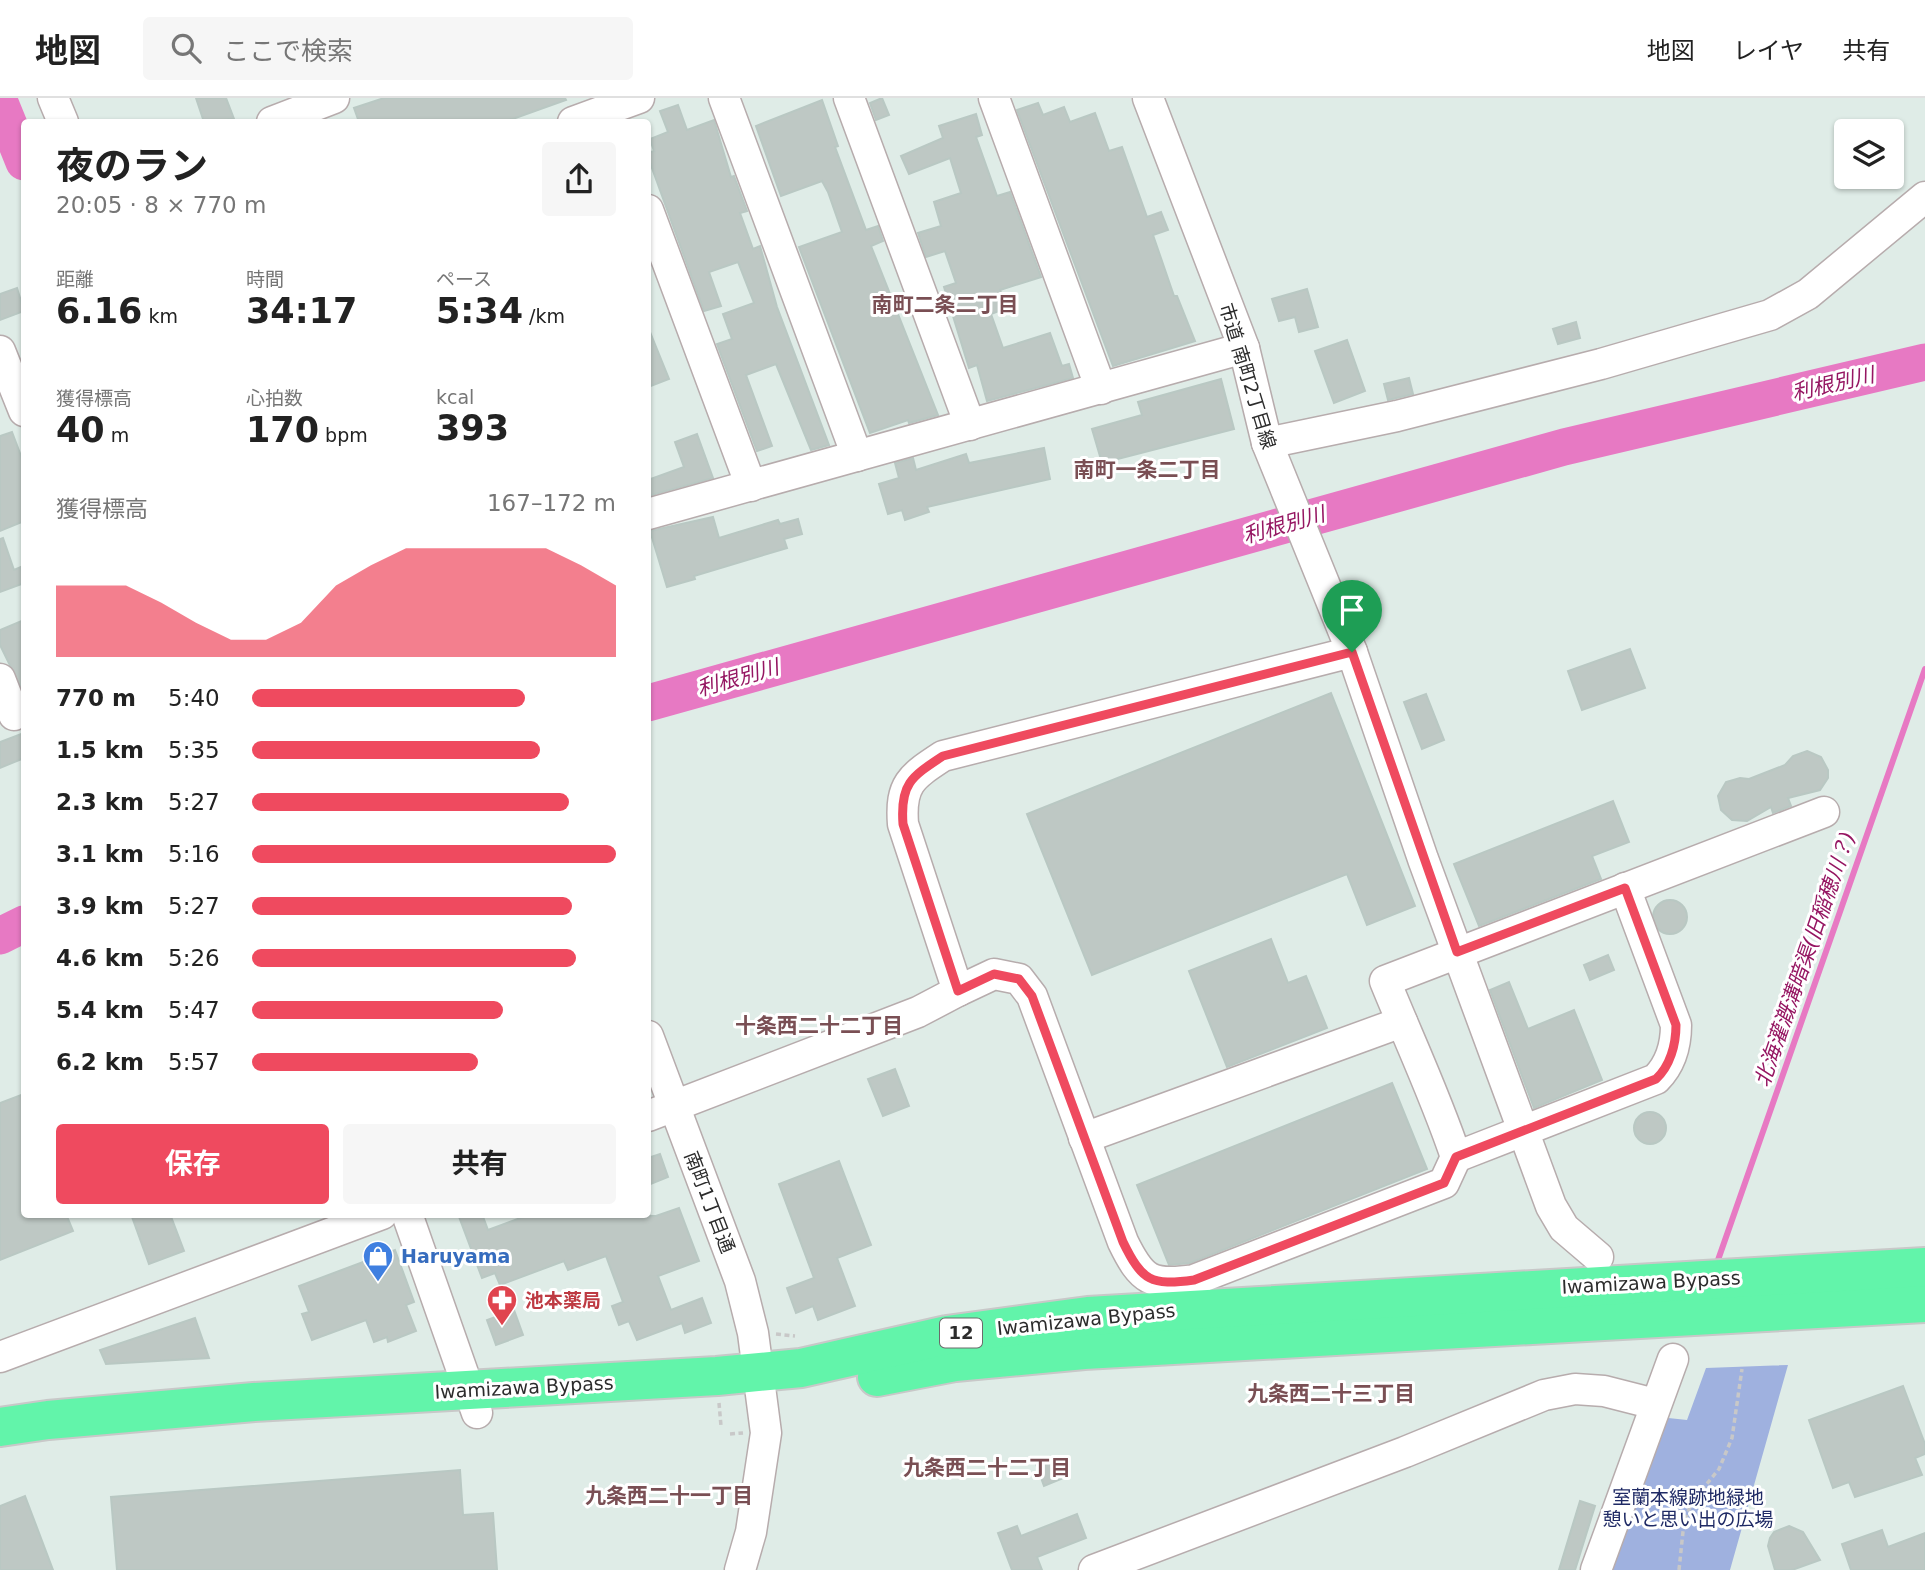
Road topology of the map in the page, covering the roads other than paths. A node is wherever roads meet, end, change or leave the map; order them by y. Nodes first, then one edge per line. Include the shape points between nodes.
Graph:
1 (53, 98) edge
2 (639, 98) edge
3 (724, 98) edge
4 (849, 98) edge
5 (994, 98) edge
6 (1148, 98) edge
7 (323, 106) edge
8 (610, 110) edge
9 (63, 119) edge
10 (282, 119) edge
11 (582, 119) edge
12 (1925, 197) edge
13 (651, 218) edge
14 (1244, 348) junction
15 (0, 351) edge
16 (1101, 388) junction
17 (21, 404) edge
18 (970, 425) junction
19 (1270, 449) junction
20 (857, 456) junction
21 (751, 486) junction
22 (651, 513) edge
23 (1352, 652) junction
24 (0, 679) edge
25 (13, 716) edge
26 (1824, 812) dead end
27 (1625, 888) junction
28 (1457, 952) junction
29 (958, 991) junction
30 (1402, 1022) junction
31 (651, 1053) edge
32 (661, 1111) edge
33 (1524, 1133) junction
34 (1084, 1138) junction
35 (1456, 1157) junction
36 (371, 1218) edge
37 (408, 1218) edge
38 (1598, 1257) dead end
39 (1925, 1267) edge
40 (1925, 1303) edge
41 (0, 1357) edge
42 (1672, 1359) dead end
43 (761, 1384) junction
44 (474, 1401) junction
45 (1655, 1405) junction
46 (0, 1427) edge
47 (0, 1450) edge
48 (1143, 1561) edge
49 (740, 1570) edge
50 (1094, 1570) edge
51 (1596, 1570) edge

1 - 9 street
2 - 8 street
3 - 20 street
4 - 18 street
5 - 16 street
6 - 14 street, 市道 南町2丁目線
7 - 10 street
8 - 11 street
12 - 19 street via 1836,273 1770,315
13 - 21 street
14 - 16 street
14 - 19 street, 市道 南町2丁目線
15 - 17 street
16 - 18 street
18 - 20 street
19 - 23 street, 市道 南町2丁目線
20 - 21 street
21 - 22 street
23 - 28 street, 市道 南町2丁目線
23 - 29 street via 943,756 918,772 901,797 903,824
24 - 25 street
26 - 27 street
27 - 28 street
27 - 33 street via 1676,1025 1665,1070 1656,1079
28 - 30 street via 1385,981
28 - 33 street, 市道 南町2丁目線
29 - 32 street via 918,1012
29 - 34 street via 994,974 1019,979 1032,996
30 - 34 street
30 - 35 street via 1438,1102
31 - 32 street, 南町1丁目通
32 - 43 street, 南町1丁目通 via 740,1281
33 - 35 street
33 - 38 street, 市道 南町2丁目線 via 1550,1206 1564,1228
34 - 35 street via 1137,1272 1163,1285 1194,1280 1444,1183
36 - 41 street
37 - 44 street
39 - 43 highway, Iwamizawa Bypass / 12 via 1088,1316 960,1333 801,1368
40 - 43 highway, Iwamizawa Bypass / 12 via 1084,1350 955,1362 802,1392
42 - 45 street
43 - 44 highway, Iwamizawa Bypass / 12
43 - 49 street, 南町1丁目通 via 765,1450
44 - 46 highway, Iwamizawa Bypass / 12 via 254,1402
44 - 47 highway, Iwamizawa Bypass / 12
45 - 48 street via 1604,1391 1575,1389 1544,1395
45 - 51 street
48 - 50 street

